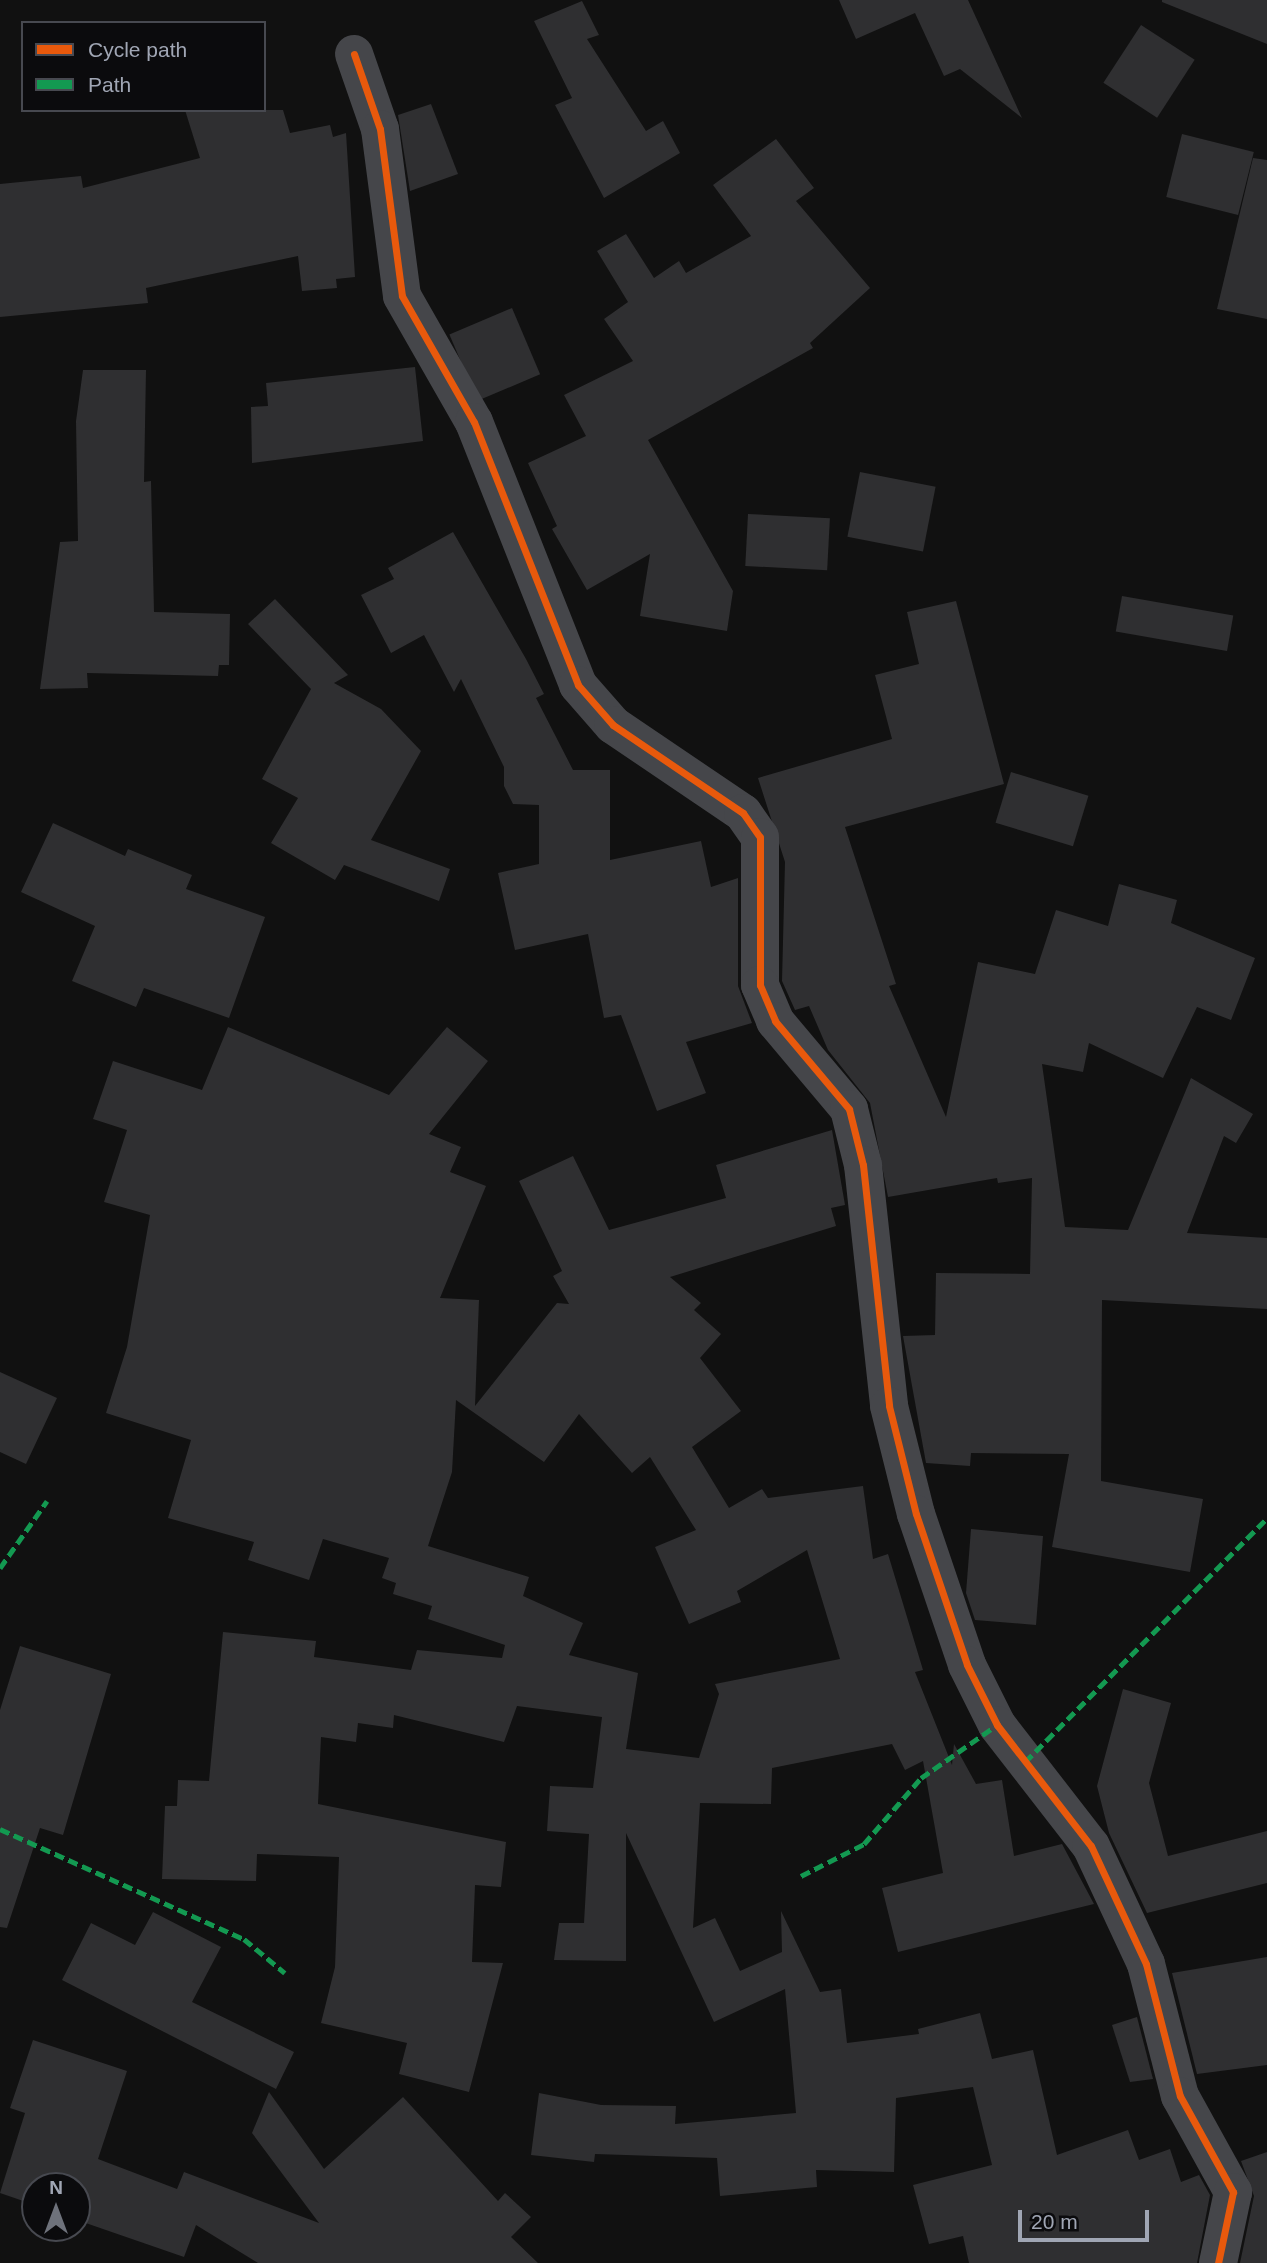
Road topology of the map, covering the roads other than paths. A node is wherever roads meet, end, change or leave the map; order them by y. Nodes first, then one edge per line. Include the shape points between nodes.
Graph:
1 (354, 54) dead end
2 (1218, 2263) edge

1 - 2 street via 380,129 402,296 474,422 578,685 613,725 743,813 760,837 760,985 775,1021 849,1109 863,1165 889,1406 916,1514 967,1665 996,1725 1091,1846 1146,1964 1180,2096 1233,2192

